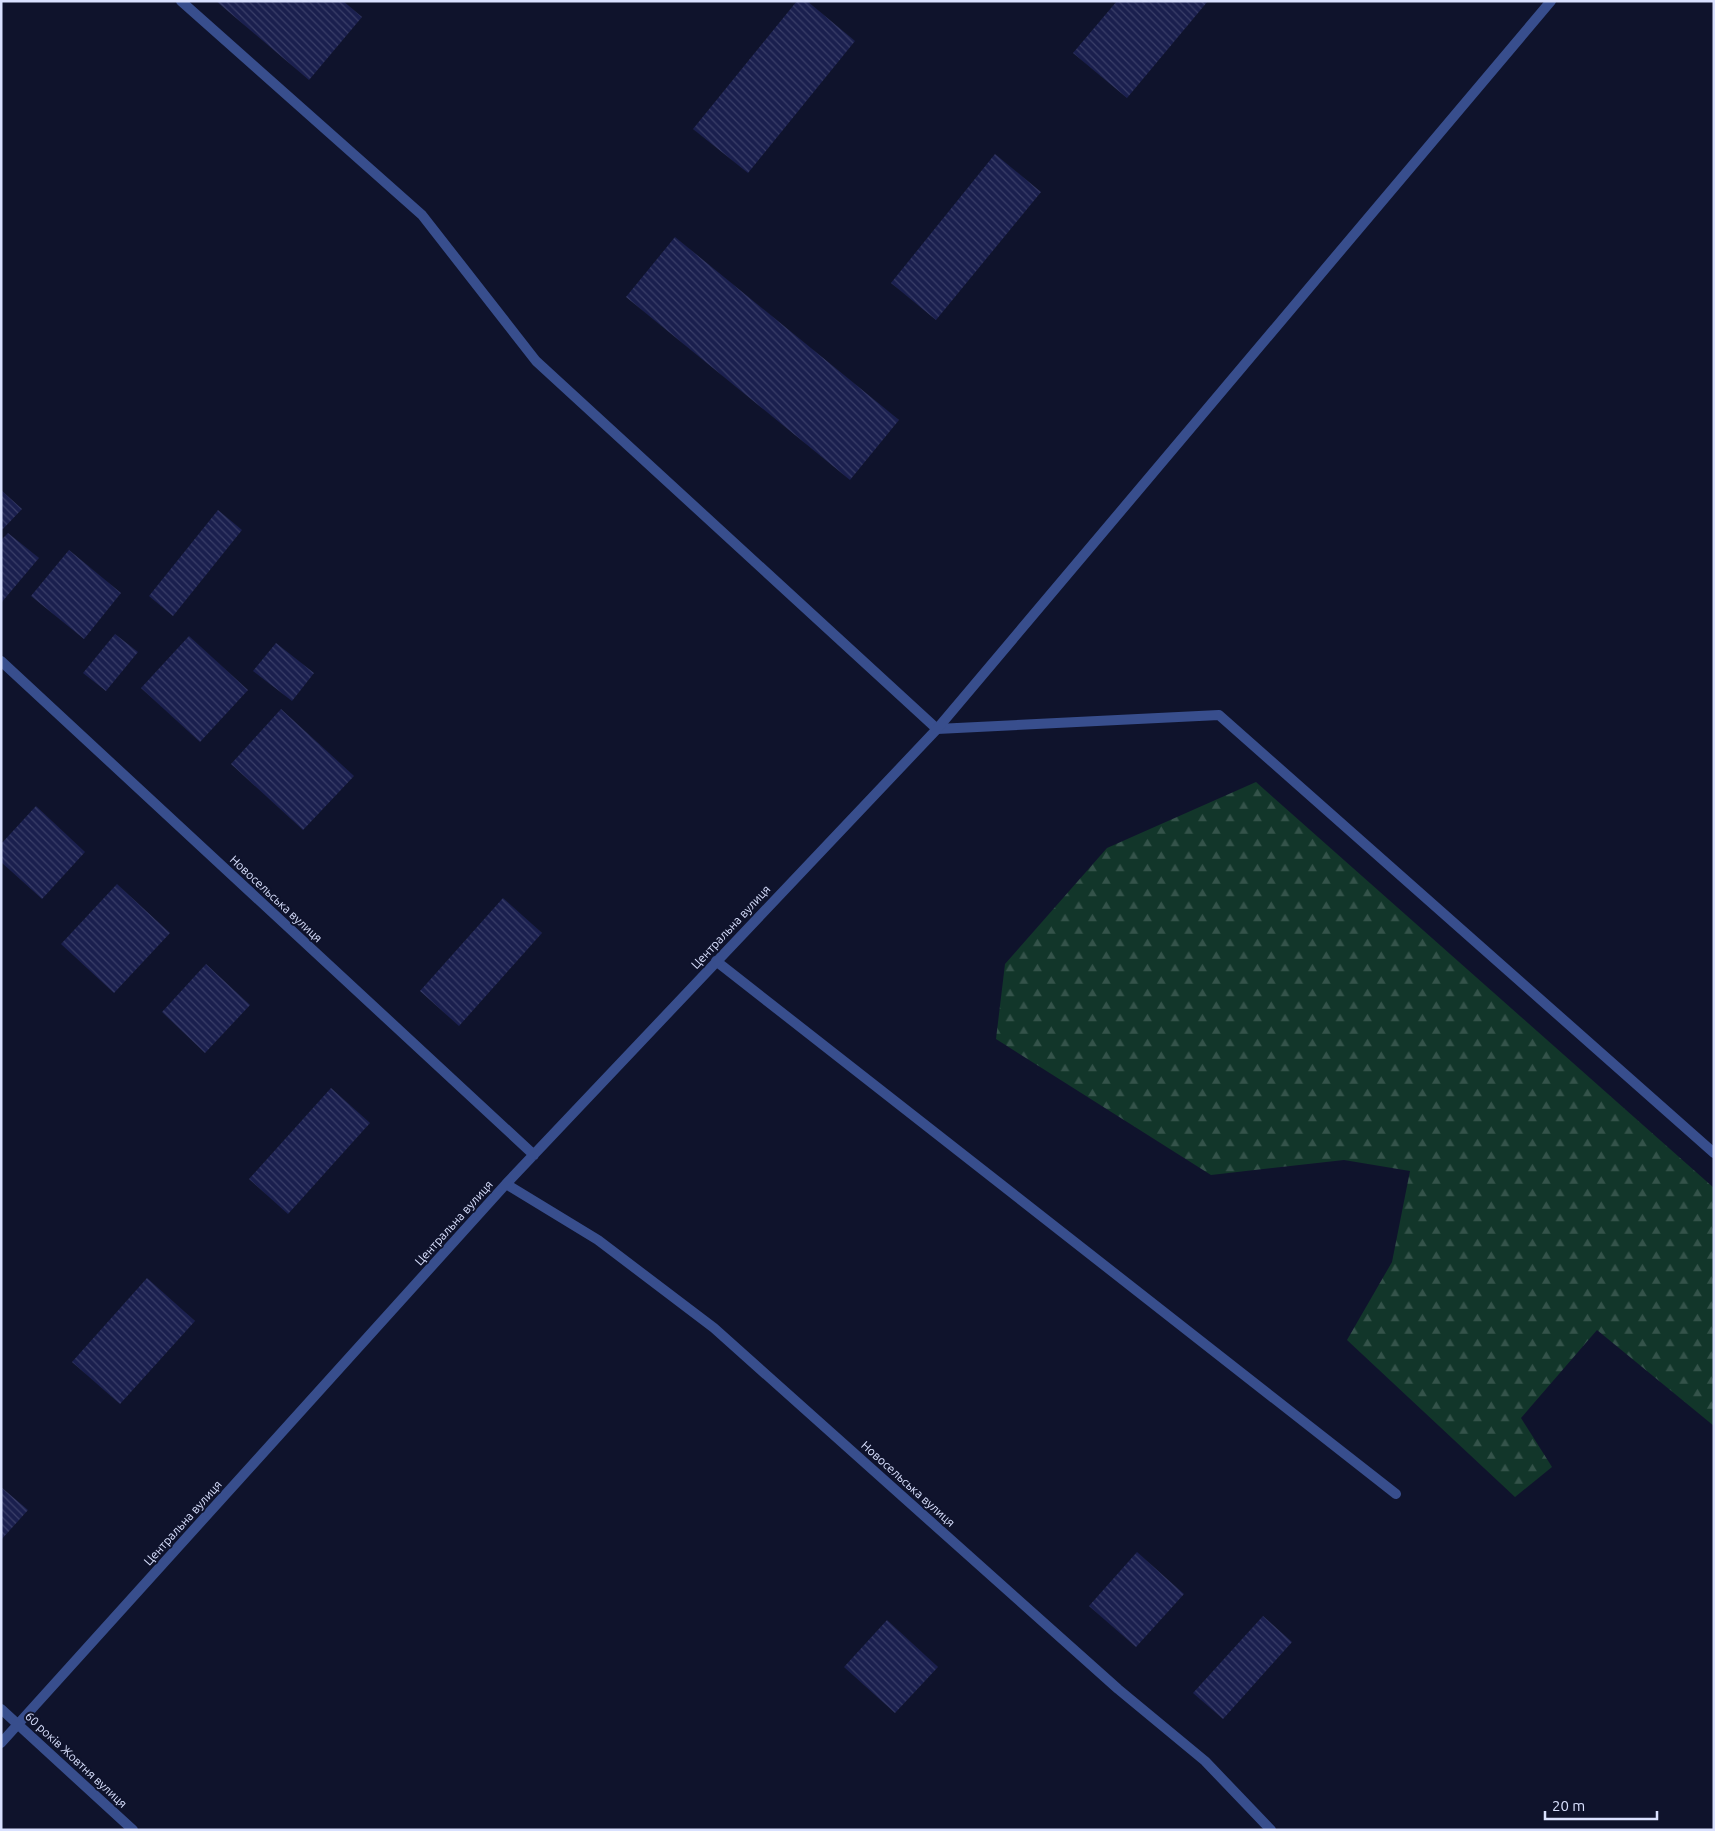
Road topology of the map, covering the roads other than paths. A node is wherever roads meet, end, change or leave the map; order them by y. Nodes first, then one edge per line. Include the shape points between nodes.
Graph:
1 (181, 1) edge
2 (1551, 1) edge
3 (1, 661) edge
4 (937, 729) junction
5 (716, 961) junction
6 (1714, 1153) edge
7 (534, 1155) junction
8 (506, 1184) junction
9 (1396, 1494) dead end
10 (1, 1709) edge
11 (18, 1724) junction
12 (1, 1743) edge
13 (133, 1830) edge
14 (1271, 1830) edge

1 - 4 street via 422,214 536,361
2 - 4 street, Центральна вулиця
3 - 7 street, Новосельська вулиця
4 - 5 street, Центральна вулиця
4 - 6 street via 1220,715
5 - 7 street, Центральна вулиця
5 - 9 street
7 - 8 street, Центральна вулиця
8 - 11 street, Центральна вулиця
8 - 14 street, Новосельська вулиця via 598,1240 714,1328 1111,1683 1205,1761
10 - 11 street, 60 років Жовтня вулиця
11 - 12 street, Центральна вулиця
11 - 13 street, 60 років Жовтня вулиця

